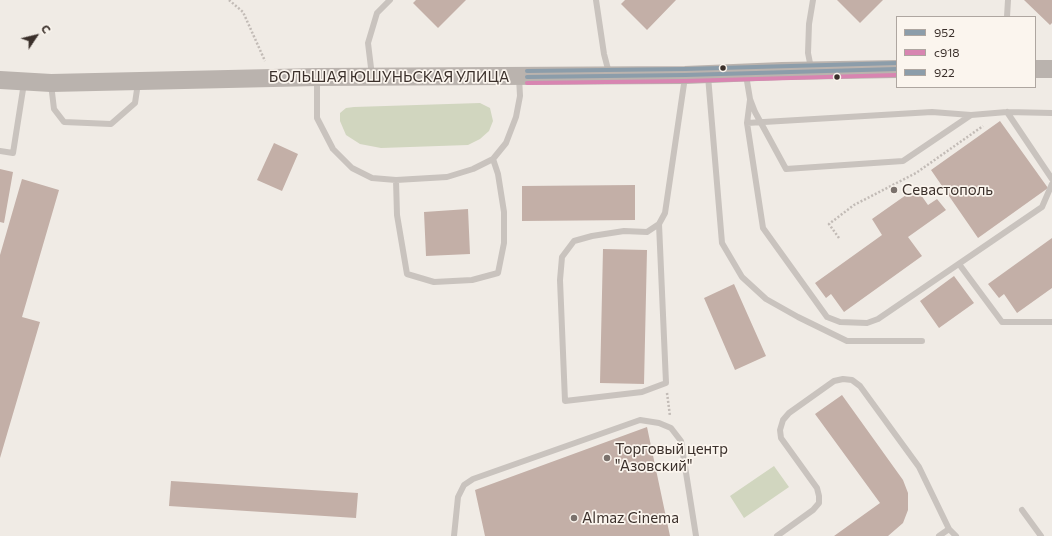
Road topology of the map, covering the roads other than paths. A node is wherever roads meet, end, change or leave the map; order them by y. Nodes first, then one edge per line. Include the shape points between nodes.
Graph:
1 (390, 0) edge
2 (596, 0) edge
3 (813, 0) edge
4 (1008, 0) edge
5 (1007, 16) edge
6 (896, 69) edge
7 (1036, 69) edge
8 (1052, 69) edge
9 (811, 70) junction
10 (746, 72) junction
11 (708, 74) junction
12 (610, 75) junction
13 (685, 75) junction
14 (317, 77) junction
15 (519, 77) junction
16 (372, 78) junction
17 (0, 80) edge
18 (139, 80) junction
19 (25, 81) junction
20 (51, 83) junction
21 (750, 99) junction
22 (1052, 113) edge
23 (1008, 114) junction
24 (971, 115) junction
25 (759, 122) junction
26 (748, 123) junction
27 (0, 151) edge
28 (493, 159) junction
29 (1052, 179) edge
30 (396, 180) junction
31 (1052, 184) edge
32 (660, 224) junction
33 (959, 264) junction
34 (1052, 322) edge
35 (922, 341) dead end
36 (1022, 510) dead end
37 (949, 529) junction
38 (454, 536) edge
39 (696, 536) edge
40 (776, 536) edge
41 (939, 536) edge
42 (956, 536) edge
43 (1041, 536) edge

1 - 16 lane via 377,13 368,43
2 - 12 lane via 604,54
3 - 9 lane via 808,53
4 - 5 lane
6 - 9 street, БОЛЬШАЯ ЮШУНЬСКАЯ УЛИЦА
7 - 8 street
9 - 10 street, БОЛЬШАЯ ЮШУНЬСКАЯ УЛИЦА
10 - 11 street, БОЛЬШАЯ ЮШУНЬСКАЯ УЛИЦА
10 - 21 lane
11 - 13 street, БОЛЬШАЯ ЮШУНЬСКАЯ УЛИЦА
11 - 35 lane via 722,243 742,277 766,299 847,341
12 - 13 street, БОЛЬШАЯ ЮШУНЬСКАЯ УЛИЦА
12 - 15 street, БОЛЬШАЯ ЮШУНЬСКАЯ УЛИЦА
13 - 32 lane via 665,213
14 - 16 street, БОЛЬШАЯ ЮШУНЬСКАЯ УЛИЦА
14 - 18 street, БОЛЬШАЯ ЮШУНЬСКАЯ УЛИЦА
14 - 30 lane via 317,118 333,149 352,168 372,178
15 - 16 street, БОЛЬШАЯ ЮШУНЬСКАЯ УЛИЦА
15 - 28 lane via 520,96 516,116 506,143
17 - 19 street, БОЛЬШАЯ ЮШУНЬСКАЯ УЛИЦА
18 - 20 street, БОЛЬШАЯ ЮШУНЬСКАЯ УЛИЦА
18 - 20 lane via 135,102 111,124 64,122 54,109
19 - 20 street, БОЛЬШАЯ ЮШУНЬСКАЯ УЛИЦА
19 - 27 lane via 13,152
21 - 25 lane
21 - 26 lane
22 - 23 lane
23 - 24 lane
23 - 29 lane
24 - 25 lane via 932,112
24 - 25 lane via 903,161 786,169
25 - 26 lane
26 - 33 lane via 763,228 828,317 840,322 867,323 878,319
28 - 30 lane via 473,169 447,176
28 - 30 lane via 504,212 504,243 498,273 472,280 434,282 407,274 397,214
31 - 33 lane via 1042,208
32 - 32 lane via 647,232 624,231 574,242 562,257 560,280 565,401 642,392 666,383
33 - 34 lane via 1002,322
36 - 43 lane
37 - 40 lane via 919,467 860,386 852,380 843,379 834,381 783,420 781,438 817,488 819,503
37 - 41 lane
37 - 42 lane
38 - 39 lane via 458,497 464,485 473,479 640,420 671,428 681,441

